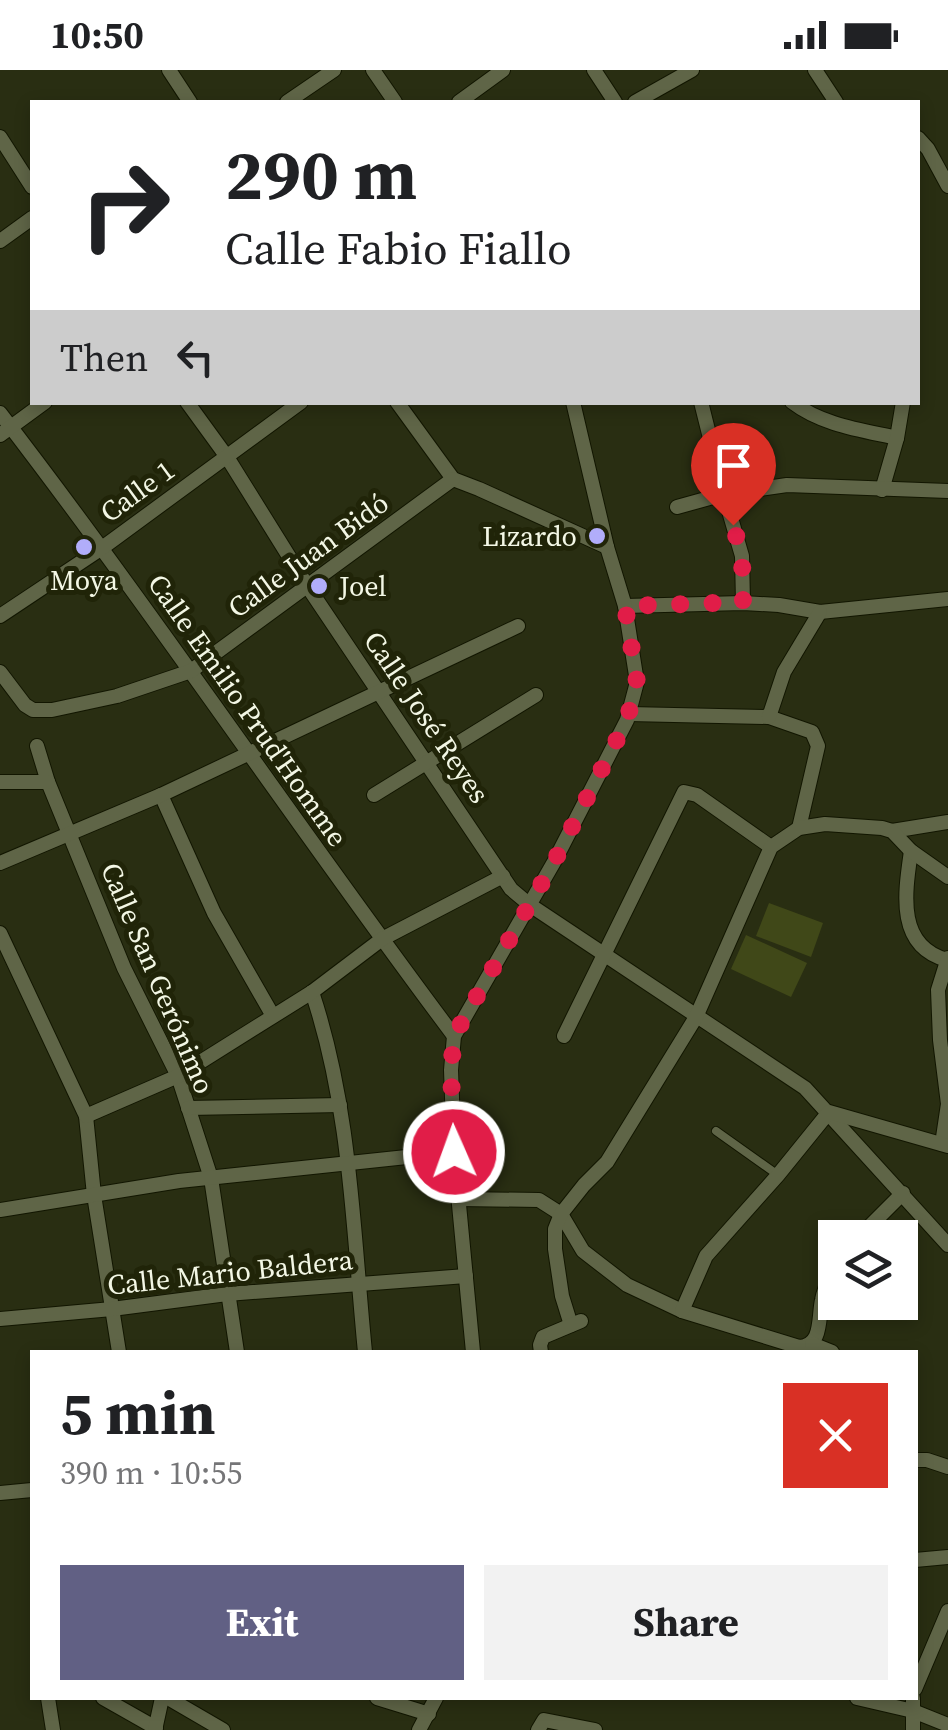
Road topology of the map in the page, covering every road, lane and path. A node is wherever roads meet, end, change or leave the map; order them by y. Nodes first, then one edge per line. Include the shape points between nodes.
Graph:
1 (169, 70) edge
2 (334, 70) edge
3 (373, 70) edge
4 (503, 70) edge
5 (594, 70) edge
6 (692, 70) edge
7 (815, 70) edge
8 (189, 100) edge
9 (290, 100) edge
10 (394, 100) edge
11 (462, 100) edge
12 (614, 100) edge
13 (639, 100) edge
14 (835, 100) edge
15 (0, 137) edge
16 (920, 140) edge
17 (30, 184) edge
18 (948, 186) edge
19 (30, 220) edge
20 (0, 242) edge
21 (40, 405) edge
22 (189, 405) edge
23 (298, 405) edge
24 (398, 405) edge
25 (574, 405) edge
26 (702, 405) edge
27 (796, 405) edge
28 (902, 405) edge
29 (0, 413) edge
30 (6, 431) edge
31 (896, 438) junction
32 (227, 458) junction
33 (453, 479) junction
34 (882, 490) junction
35 (948, 491) edge
36 (724, 494) junction
37 (676, 507) dead end
38 (607, 547) junction
39 (102, 548) junction
40 (308, 587) junction
41 (948, 600) edge
42 (743, 602) junction
43 (625, 606) junction
44 (820, 612) junction
45 (0, 616) edge
46 (518, 626) dead end
47 (191, 671) junction
48 (0, 672) edge
49 (381, 692) junction
50 (536, 695) dead end
51 (629, 714) junction
52 (770, 717) junction
53 (37, 746) dead end
54 (247, 752) junction
55 (427, 761) junction
56 (0, 782) edge
57 (48, 782) junction
58 (161, 795) junction
59 (374, 795) dead end
60 (948, 822) edge
61 (799, 828) junction
62 (892, 831) junction
63 (70, 835) junction
64 (771, 847) junction
65 (911, 851) junction
66 (0, 864) edge
67 (503, 876) junction
68 (948, 877) edge
69 (530, 905) junction
70 (0, 932) edge
71 (382, 939) junction
72 (604, 954) junction
73 (948, 959) edge
74 (5, 960) edge
75 (312, 992) junction
76 (273, 1016) junction
77 (696, 1017) junction
78 (454, 1036) junction
79 (564, 1036) dead end
80 (178, 1076) junction
81 (340, 1105) junction
82 (188, 1108) junction
83 (829, 1112) junction
84 (86, 1116) junction
85 (716, 1131) dead end
86 (945, 1145) edge
87 (454, 1152) junction
88 (348, 1164) junction
89 (778, 1175) junction
90 (211, 1178) junction
91 (903, 1193) junction
92 (94, 1195) junction
93 (459, 1199) junction
94 (0, 1210) edge
95 (562, 1214) junction
96 (876, 1220) edge
97 (948, 1244) edge
98 (466, 1276) junction
99 (358, 1284) junction
100 (226, 1294) junction
101 (112, 1309) junction
102 (682, 1312) junction
103 (0, 1319) edge
104 (820, 1320) edge
105 (812, 1344) junction
106 (120, 1350) edge
107 (237, 1350) edge
108 (365, 1350) edge
109 (472, 1350) edge
110 (541, 1350) edge
111 (827, 1350) edge
112 (918, 1460) edge
113 (948, 1466) edge
114 (30, 1490) edge
115 (0, 1493) edge
116 (948, 1557) edge
117 (918, 1560) edge
118 (948, 1611) edge
119 (942, 1640) edge
120 (918, 1684) edge
121 (48, 1700) edge
122 (107, 1700) edge
123 (164, 1700) edge
124 (169, 1700) edge
125 (384, 1700) edge
126 (435, 1700) edge
127 (876, 1700) edge
128 (913, 1704) edge
129 (429, 1714) junction
130 (948, 1725) edge
131 (156, 1729) edge
132 (53, 1730) edge
133 (223, 1730) edge
134 (419, 1730) edge
135 (538, 1730) edge
136 (595, 1730) edge
137 (912, 1730) edge

1 - 8 street
2 - 9 street
3 - 10 street
4 - 11 street
5 - 12 street
6 - 13 street
7 - 14 street
15 - 17 street
16 - 18 street
19 - 20 street
21 - 30 street
22 - 32 street, Calle José Reyes
23 - 32 street, Calle 1
24 - 33 street
25 - 38 street
26 - 36 street
27 - 31 street via 830,422
28 - 31 street
29 - 30 street, Calle Emilio Prud'Homme
30 - 39 street, Calle Emilio Prud'Homme
31 - 34 street
32 - 39 street, Calle 1
32 - 40 street, Calle José Reyes
33 - 38 street
33 - 40 street, Calle Juan Bidó
34 - 35 street
34 - 36 street via 787,485
36 - 37 street
36 - 42 street via 742,556
38 - 43 street
39 - 45 street, Calle 1
39 - 47 street, Calle Emilio Prud'Homme
40 - 47 street, Calle Juan Bidó
40 - 49 street, Calle José Reyes
41 - 44 street
42 - 43 street
42 - 44 street
43 - 51 street via 637,682
44 - 52 street via 784,672
46 - 49 street
47 - 48 street, Calle Juan Bidó via 52,710 25,705
47 - 54 street, Calle Emilio Prud'Homme
49 - 54 street
49 - 55 street, Calle José Reyes
50 - 55 street
51 - 52 street
51 - 69 street
52 - 61 street via 817,739
53 - 57 street, Calle San Gerónimo
54 - 58 street
54 - 71 street, Calle Emilio Prud'Homme
55 - 59 street
55 - 67 street, Calle José Reyes
56 - 57 street
57 - 63 street, Calle San Gerónimo
58 - 63 street
58 - 76 street via 214,913
60 - 62 street
61 - 62 street
61 - 64 street
62 - 65 street
63 - 66 street
63 - 80 street, Calle San Gerónimo via 124,968
64 - 72 street via 684,792
64 - 77 street
65 - 68 street
65 - 73 street via 910,932 923,950
67 - 69 street, Calle José Reyes
67 - 71 street
69 - 72 street, Calle José Reyes
69 - 78 street
70 - 74 street
71 - 75 street
71 - 78 street, Calle Emilio Prud'Homme
72 - 77 street, Calle José Reyes
72 - 79 street
73 - 86 street via 938,990
74 - 84 street
75 - 76 street
75 - 81 street
76 - 80 street
77 - 83 street, Calle José Reyes
77 - 95 street via 613,1153
78 - 87 street
80 - 82 street, Calle San Gerónimo
80 - 84 street
81 - 82 street
81 - 88 street
82 - 90 street, Calle San Gerónimo
83 - 86 street
83 - 89 street
83 - 91 street, Calle José Reyes
84 - 92 street
85 - 89 lane
87 - 88 street
87 - 93 street
88 - 90 street
88 - 99 street
89 - 102 street via 706,1256
90 - 92 street
90 - 100 street, Calle San Gerónimo
91 - 96 street
91 - 97 street, Calle José Reyes
92 - 94 street
92 - 101 street
93 - 95 street via 539,1200
93 - 98 street
95 - 102 street via 582,1250 628,1285
95 - 110 street via 554,1249 562,1296 576,1323 543,1337
98 - 99 street, Calle Mario Baldera
98 - 109 street
99 - 100 street, Calle Mario Baldera
99 - 108 street
100 - 101 street, Calle Mario Baldera
100 - 107 street, Calle San Gerónimo
101 - 103 street, Calle Mario Baldera
101 - 106 street
102 - 105 street via 799,1347
104 - 105 street
105 - 111 street
112 - 113 street
114 - 115 street
116 - 117 street
118 - 119 street
119 - 120 street
121 - 132 street
122 - 131 street
123 - 131 street
124 - 133 street
125 - 129 street
126 - 129 street
127 - 128 street
128 - 130 street
128 - 137 street
129 - 134 street
135 - 136 street via 544,1720

